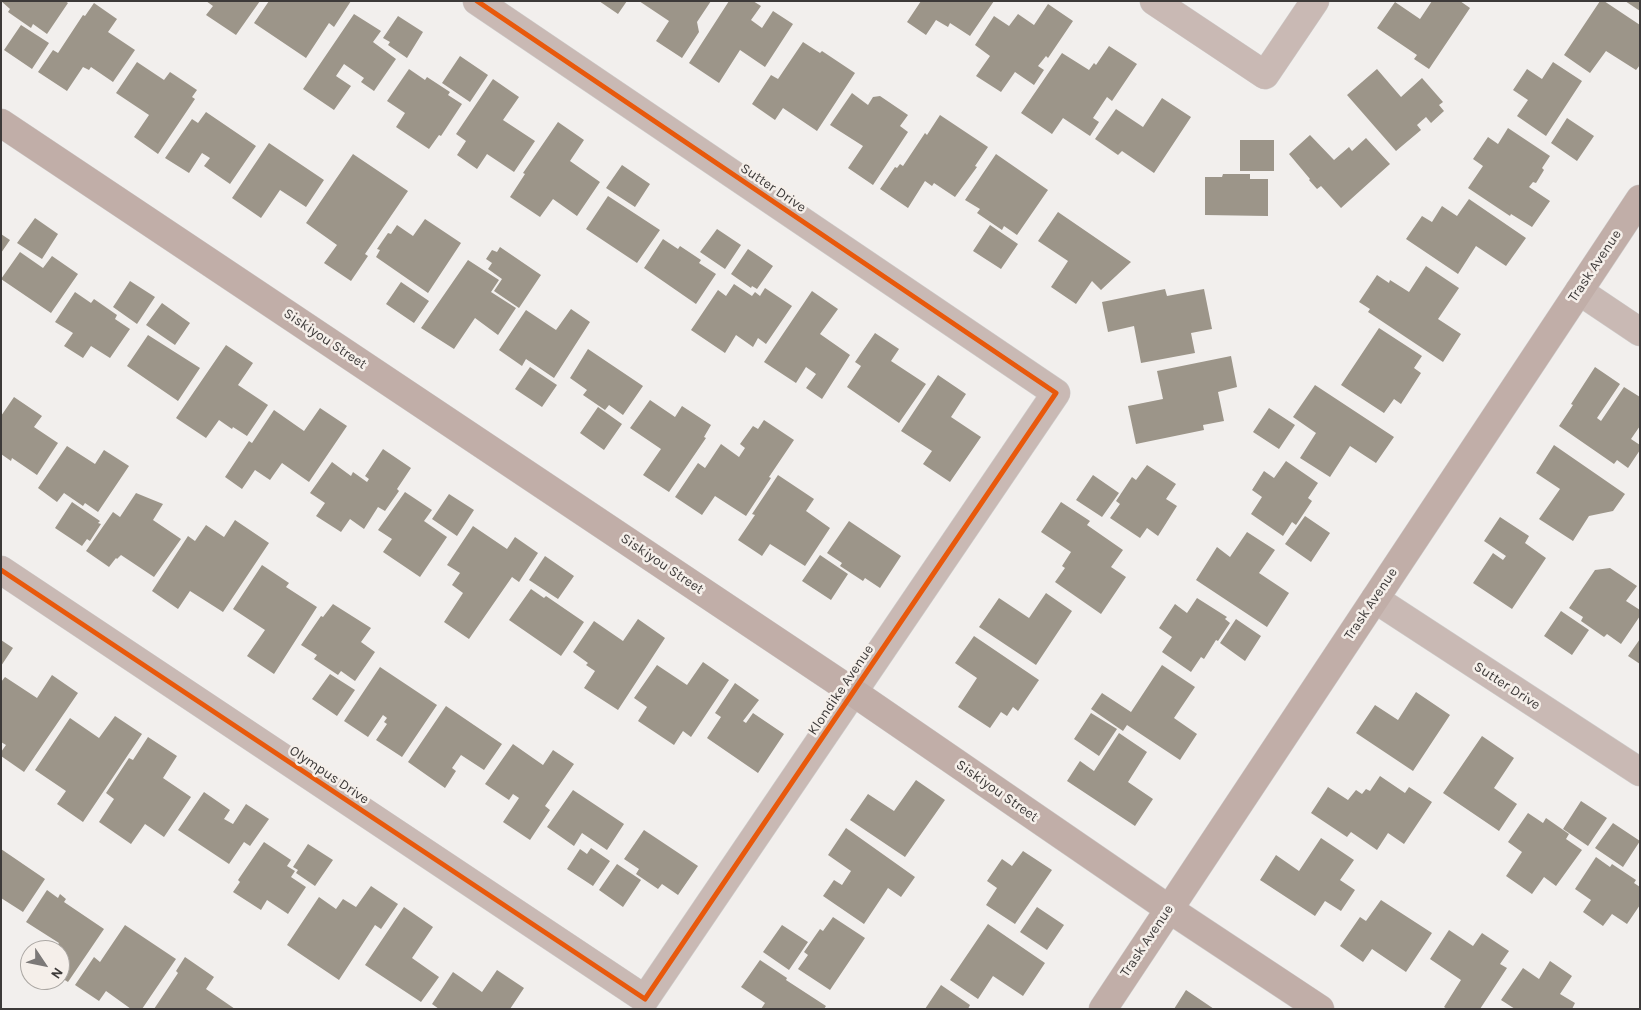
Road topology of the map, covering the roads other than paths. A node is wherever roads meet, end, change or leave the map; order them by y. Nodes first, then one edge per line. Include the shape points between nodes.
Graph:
1 (477, 1) edge
2 (1154, 1) edge
3 (1315, 1) edge
4 (1, 123) edge
5 (1640, 199) edge
6 (1579, 291) junction
7 (1640, 332) edge
8 (1056, 393) joint
9 (1, 570) edge
10 (1375, 599) junction
11 (854, 692) junction
12 (1640, 772) edge
13 (1169, 909) junction
14 (645, 999) joint
15 (1103, 1009) edge
16 (1320, 1009) edge

1 - 8 street, Sutter Drive
2 - 3 street via 1265,74
4 - 11 street, Siskiyou Street
5 - 6 street, Trask Avenue
6 - 7 street
6 - 10 street, Trask Avenue
8 - 11 street, Klondike Avenue
9 - 14 street, Olympus Drive
10 - 12 street, Sutter Drive
10 - 13 street, Trask Avenue
11 - 13 street, Siskiyou Street
11 - 14 street, Klondike Avenue
13 - 15 street, Trask Avenue
13 - 16 street, Siskiyou Street

